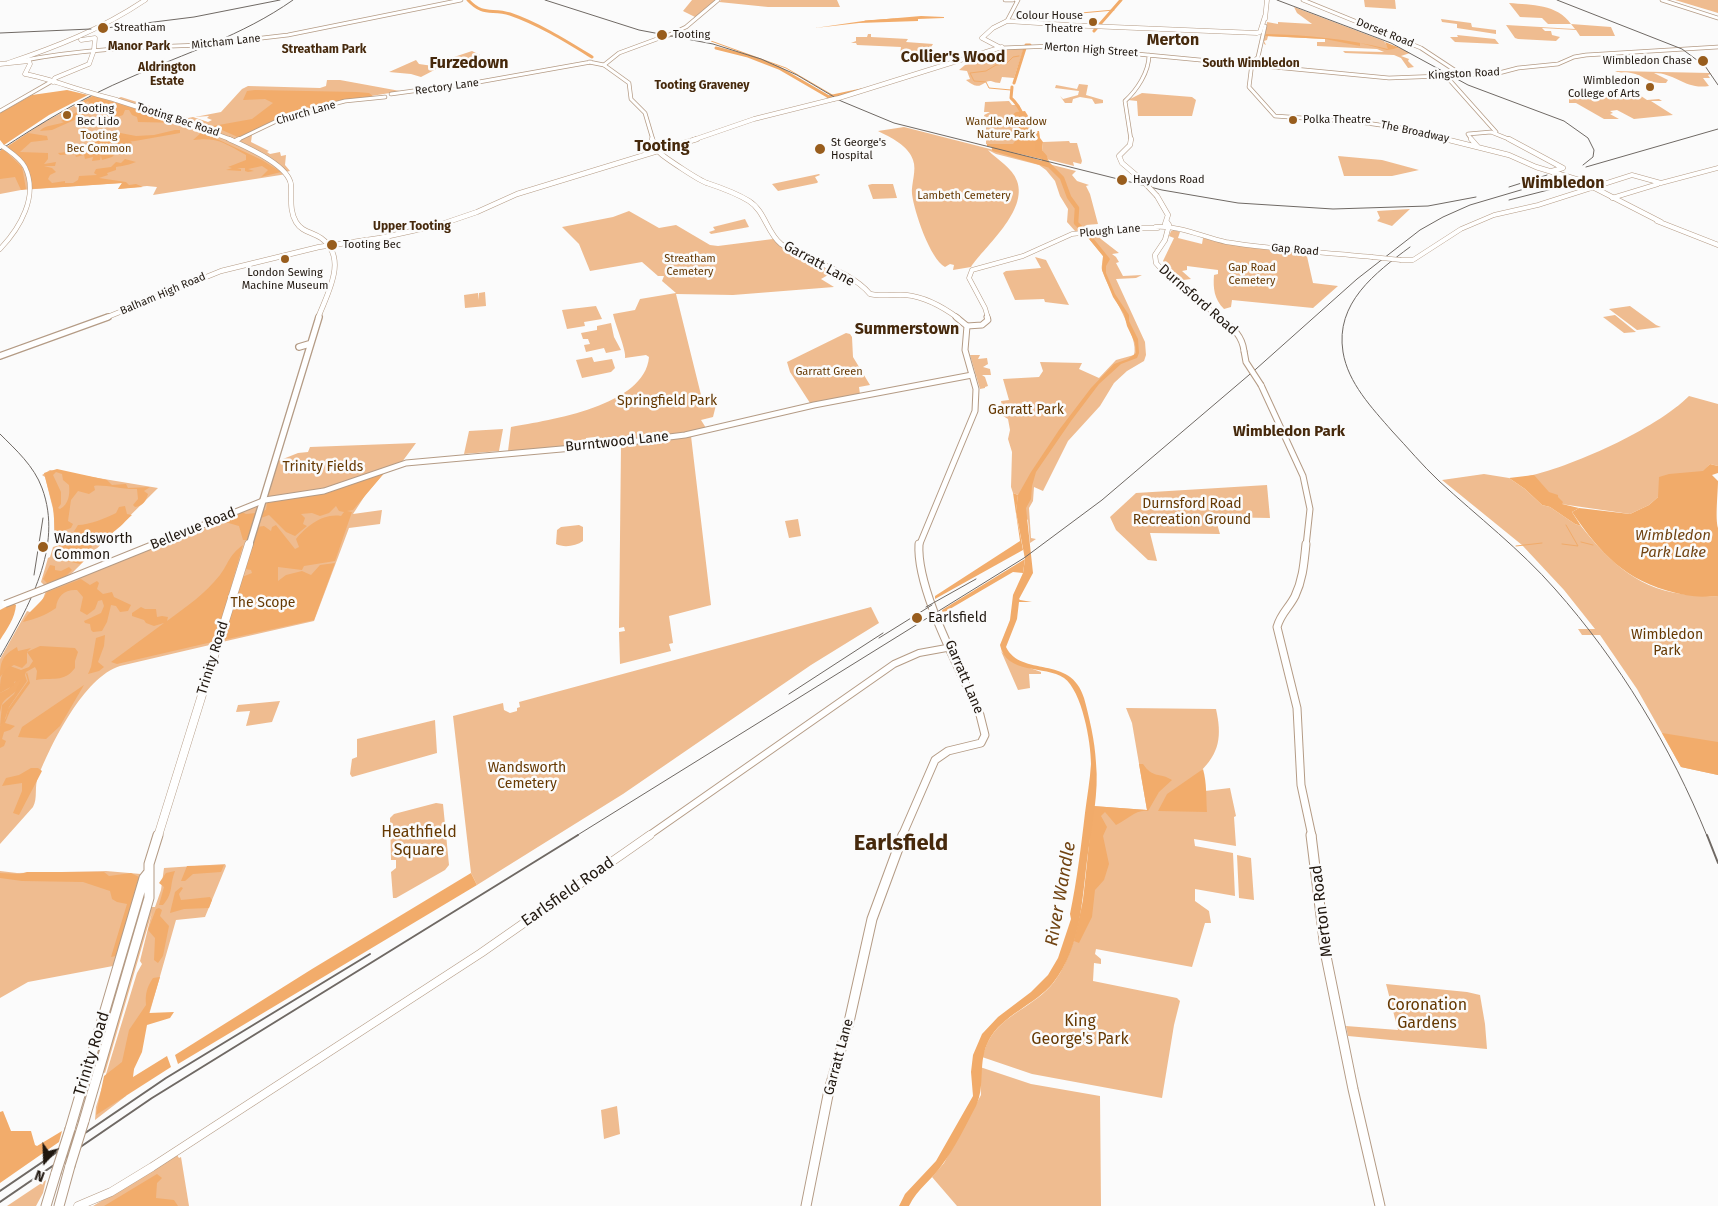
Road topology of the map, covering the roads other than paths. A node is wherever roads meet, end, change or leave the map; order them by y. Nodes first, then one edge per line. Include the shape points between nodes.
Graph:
1 (143, 0) edge
2 (460, 0) edge
3 (718, 0) edge
4 (1005, 0) edge
5 (1267, 0) edge
6 (1303, 0) edge
7 (1662, 0) edge
8 (1015, 2) edge
9 (1265, 16) junction
10 (1718, 18) edge
11 (1008, 21) junction
12 (686, 27) joint
13 (93, 31) junction
14 (1259, 34) junction
15 (667, 36) joint
16 (74, 40) junction
17 (66, 42) junction
18 (1004, 47) junction
19 (1718, 47) edge
20 (94, 50) junction
21 (1149, 55) junction
22 (20, 60) junction
23 (30, 60) junction
24 (1252, 63) junction
25 (0, 64) edge
26 (604, 65) junction
27 (1462, 75) junction
28 (1446, 76) junction
29 (54, 80) junction
30 (383, 97) joint
31 (0, 111) edge
32 (1496, 132) junction
33 (235, 141) junction
34 (1473, 142) junction
35 (1464, 143) junction
36 (2, 146) edge
37 (1479, 147) junction
38 (660, 151) junction
39 (1718, 168) edge
40 (1559, 172) junction
41 (1659, 183) junction
42 (1594, 187) junction
43 (1612, 198) junction
44 (1166, 228) junction
45 (329, 245) junction
46 (1718, 246) edge
47 (0, 249) edge
48 (967, 326) junction
49 (309, 345) junction
50 (299, 347) dead end
51 (0, 356) edge
52 (972, 375) junction
53 (261, 502) junction
54 (2, 605) edge
55 (1280, 616) joint
56 (952, 647) junction
57 (148, 873) junction
58 (46, 1206) edge
59 (59, 1206) edge
60 (78, 1206) edge
61 (806, 1206) edge
62 (1380, 1206) edge

1 - 13 highway
2 - 20 main road, Mitcham Lane, bridge via 286,35 202,45
3 - 12 main road
4 - 8 main road
5 - 9 highway
6 - 27 main road, Dorset Road via 1421,48
7 - 10 main road
8 - 11 main road
9 - 14 highway
9 - 14 highway via 1265,26
11 - 14 highway
11 - 18 highway via 983,37 985,41
12 - 15 main road
13 - 16 highway
13 - 17 highway
14 - 24 main road via 1258,59
15 - 26 main road via 619,52
16 - 17 highway
16 - 20 highway via 95,38
17 - 22 highway
18 - 21 main road, Merton High Street via 1056,46
18 - 38 highway, Balham High Road, bridge via 839,98 752,120
19 - 27 main road, Kingston Road via 1586,55 1552,65 1495,74
20 - 23 main road, Mitcham Lane
20 - 29 highway via 88,64
21 - 24 main road, Merton High Street
21 - 44 main road, bridge via 1136,91 1124,102 1131,140 1119,156 1157,198 1168,215
22 - 23 highway
22 - 25 highway
23 - 29 highway, Tooting Bec Road via 25,74
24 - 28 main road, Kingston Road via 1381,78
24 - 35 main road, The Broadway via 1250,90 1275,116 1379,124
26 - 30 main road, Rectory Lane via 584,63
26 - 38 main road, Garratt Lane via 629,83 631,99 645,113
27 - 28 main road, Kingston Road
28 - 32 main road
29 - 31 main road
29 - 33 highway, Tooting Bec Road, bridge via 201,126
30 - 33 main road, Church Lane via 345,101 288,116
32 - 34 main road via 1469,134
32 - 40 main road via 1563,168
33 - 45 highway, Tooting Bec Road via 288,174 291,178 291,209 298,226
34 - 35 main road
34 - 37 main road
35 - 37 main road, The Broadway
36 - 47 main road via 25,168 29,198 15,232
37 - 40 main road, The Broadway
38 - 45 highway, Balham High Road via 510,197 478,212 434,226 388,237
38 - 48 main road, Garratt Lane via 706,183 719,186 753,204 775,238 796,253 843,274 870,294 923,299 948,310
39 - 41 main road
40 - 42 main road
41 - 42 main road via 1635,175
41 - 43 main road
42 - 43 main road
42 - 44 main road, Gap Road, bridge via 1479,220 1413,260 1247,245
43 - 46 main road via 1654,220
44 - 48 main road, Plough Lane via 1068,235 1022,257 972,270 971,286 984,302 988,320 982,325
44 - 55 main road, Durnsford Road, bridge via 1155,260 1159,267 1237,332 1243,341 1246,362 1267,394 1303,476 1310,510 1303,575 1294,598
45 - 49 highway, Trinity Road via 335,262 334,277
45 - 51 highway, Balham High Road via 221,271 86,326
48 - 52 main road, Garratt Lane via 965,350
49 - 50 highway
49 - 53 highway, Trinity Road
52 - 53 main road, Burntwood Lane via 822,403 658,439 406,463 324,490
52 - 56 main road, Garratt Lane via 977,396 975,411 917,550 924,585
53 - 54 main road, Bellevue Road, bridge
53 - 57 highway, Trinity Road
55 - 62 main road, Merton Road via 1278,629 1297,708 1302,785 1314,848 1326,956
56 - 60 main road, Earlsfield Road via 919,653 894,664 481,953 111,1192
56 - 61 main road, Garratt Lane via 979,712 985,738 981,743 948,751 935,760 895,854 872,919 849,1022 829,1090
57 - 58 highway, Trinity Road, bridge
57 - 59 highway, Trinity Road, bridge via 150,898

